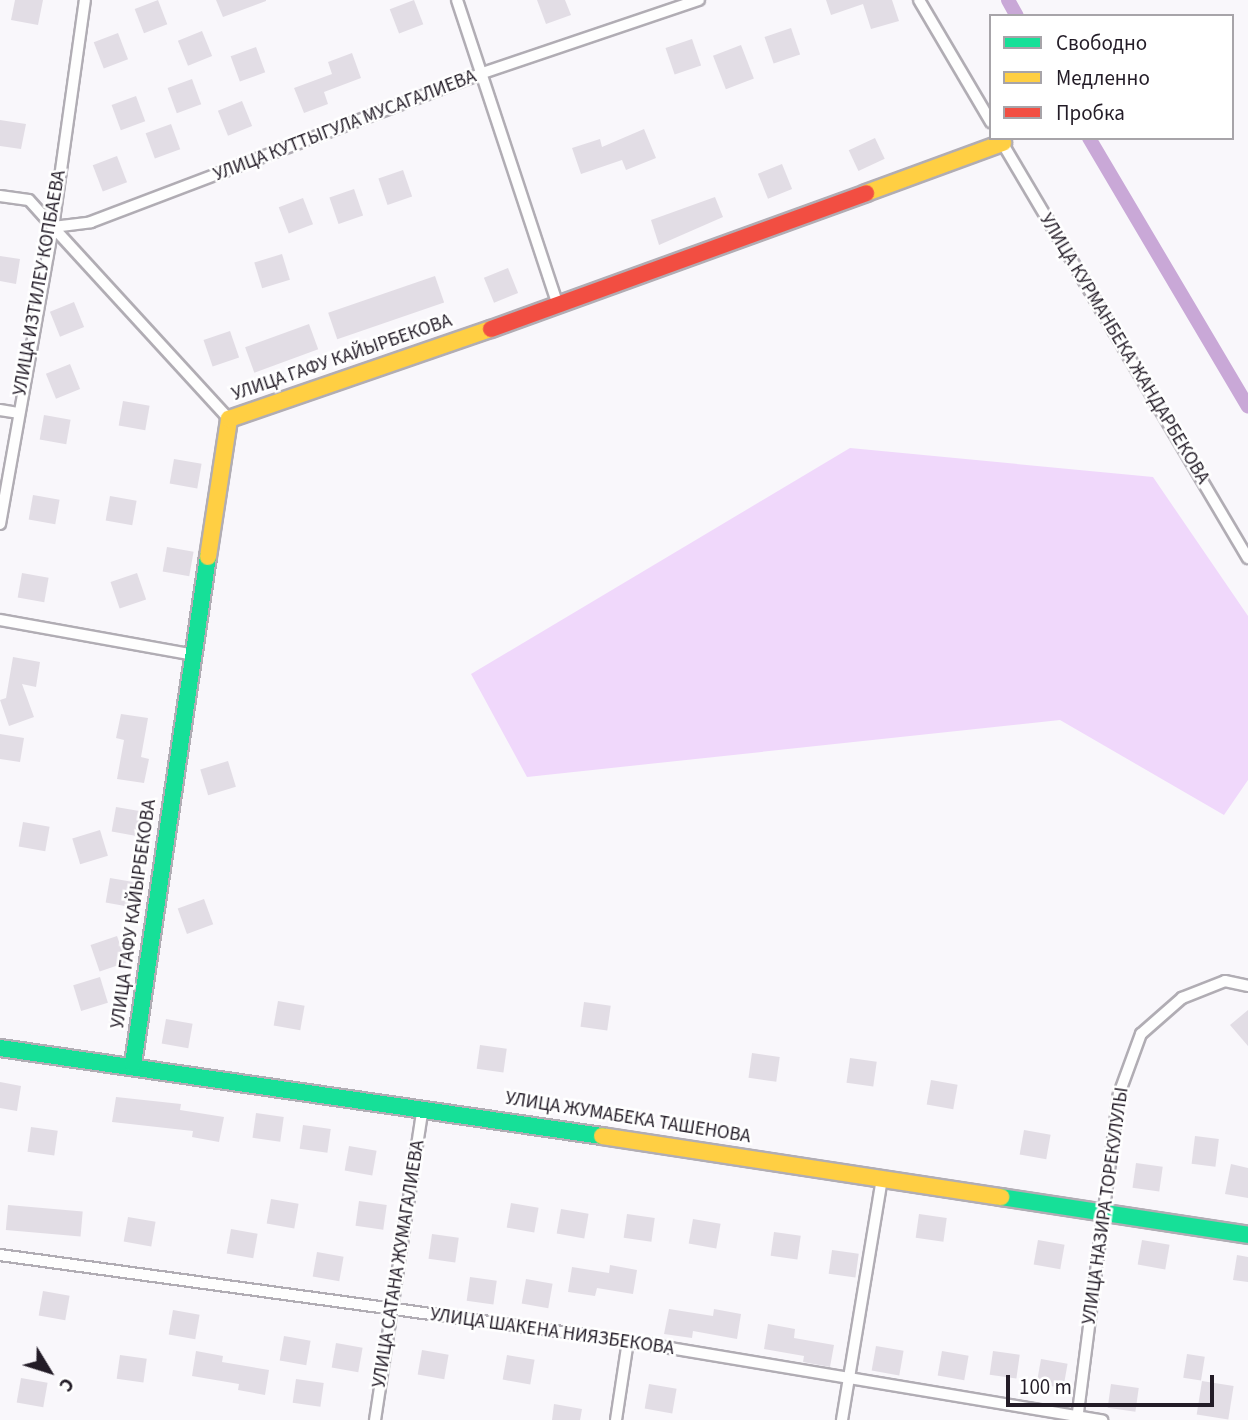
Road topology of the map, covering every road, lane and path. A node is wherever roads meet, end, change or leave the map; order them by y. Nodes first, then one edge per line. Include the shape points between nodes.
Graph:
1 (85, 0) edge
2 (457, 0) edge
3 (699, 0) edge
4 (919, 0) edge
5 (483, 73) junction
6 (989, 119) edge
7 (1001, 141) edge
8 (0, 196) edge
9 (53, 227) junction
10 (558, 306) junction
11 (0, 410) edge
12 (18, 413) junction
13 (229, 419) junction
14 (0, 524) edge
15 (1248, 558) edge
16 (0, 620) edge
17 (194, 654) junction
18 (1248, 986) edge
19 (0, 1048) edge
20 (133, 1064) junction
21 (423, 1108) junction
22 (881, 1178) junction
23 (1102, 1211) junction
24 (1248, 1235) edge
25 (0, 1255) edge
26 (391, 1310) junction
27 (628, 1341) junction
28 (848, 1378) junction
29 (1077, 1418) edge
30 (375, 1420) edge
31 (616, 1420) edge
32 (842, 1420) edge
33 (1102, 1420) edge

1 - 9 street, УЛИЦА ИЗТИЛЕУ КОПБАЕВА
2 - 5 street
3 - 5 street, УЛИЦА КУТТЫГУЛА МУСАГАЛИЕВА
4 - 6 street
5 - 9 street, УЛИЦА КУТТЫГУЛА МУСАГАЛИЕВА via 91,222
5 - 10 street
7 - 10 street, УЛИЦА ГАФУ КАЙЫРБЕКОВА
7 - 15 street, УЛИЦА КУРМАНБЕКА ЖАНДАРБЕКОВА
8 - 9 street via 29,200
9 - 12 street, УЛИЦА ИЗТИЛЕУ КОПБАЕВА
9 - 13 street
10 - 13 street, УЛИЦА ГАФУ КАЙЫРБЕКОВА
11 - 12 street
12 - 14 street, УЛИЦА ИЗТИЛЕУ КОПБАЕВА
13 - 17 street, УЛИЦА ГАФУ КАЙЫРБЕКОВА
16 - 17 street
17 - 20 street, УЛИЦА ГАФУ КАЙЫРБЕКОВА
18 - 23 street, УЛИЦА НАЗИРА ТОРЕКУЛУЛЫ via 1225,981 1182,998 1141,1034 1119,1094
19 - 20 street, УЛИЦА ЖУМАБЕКА ТАШЕНОВА
20 - 21 street, УЛИЦА ЖУМАБЕКА ТАШЕНОВА
21 - 22 street, УЛИЦА ЖУМАБЕКА ТАШЕНОВА
21 - 26 street, УЛИЦА САТАНА ЖУМАГАЛИЕВА
22 - 23 street, УЛИЦА ЖУМАБЕКА ТАШЕНОВА
22 - 28 street
23 - 24 street, УЛИЦА ЖУМАБЕКА ТАШЕНОВА
23 - 29 street, УЛИЦА НАЗИРА ТОРЕКУЛУЛЫ
25 - 26 street, УЛИЦА ШАКЕНА НИЯЗБЕКОВА
26 - 27 street, УЛИЦА ШАКЕНА НИЯЗБЕКОВА
26 - 30 street, УЛИЦА САТАНА ЖУМАГАЛИЕВА
27 - 28 street, УЛИЦА ШАКЕНА НИЯЗБЕКОВА
27 - 31 street
28 - 29 street, УЛИЦА ШАКЕНА НИЯЗБЕКОВА
28 - 32 street
29 - 33 street, УЛИЦА ШАКЕНА НИЯЗБЕКОВА

